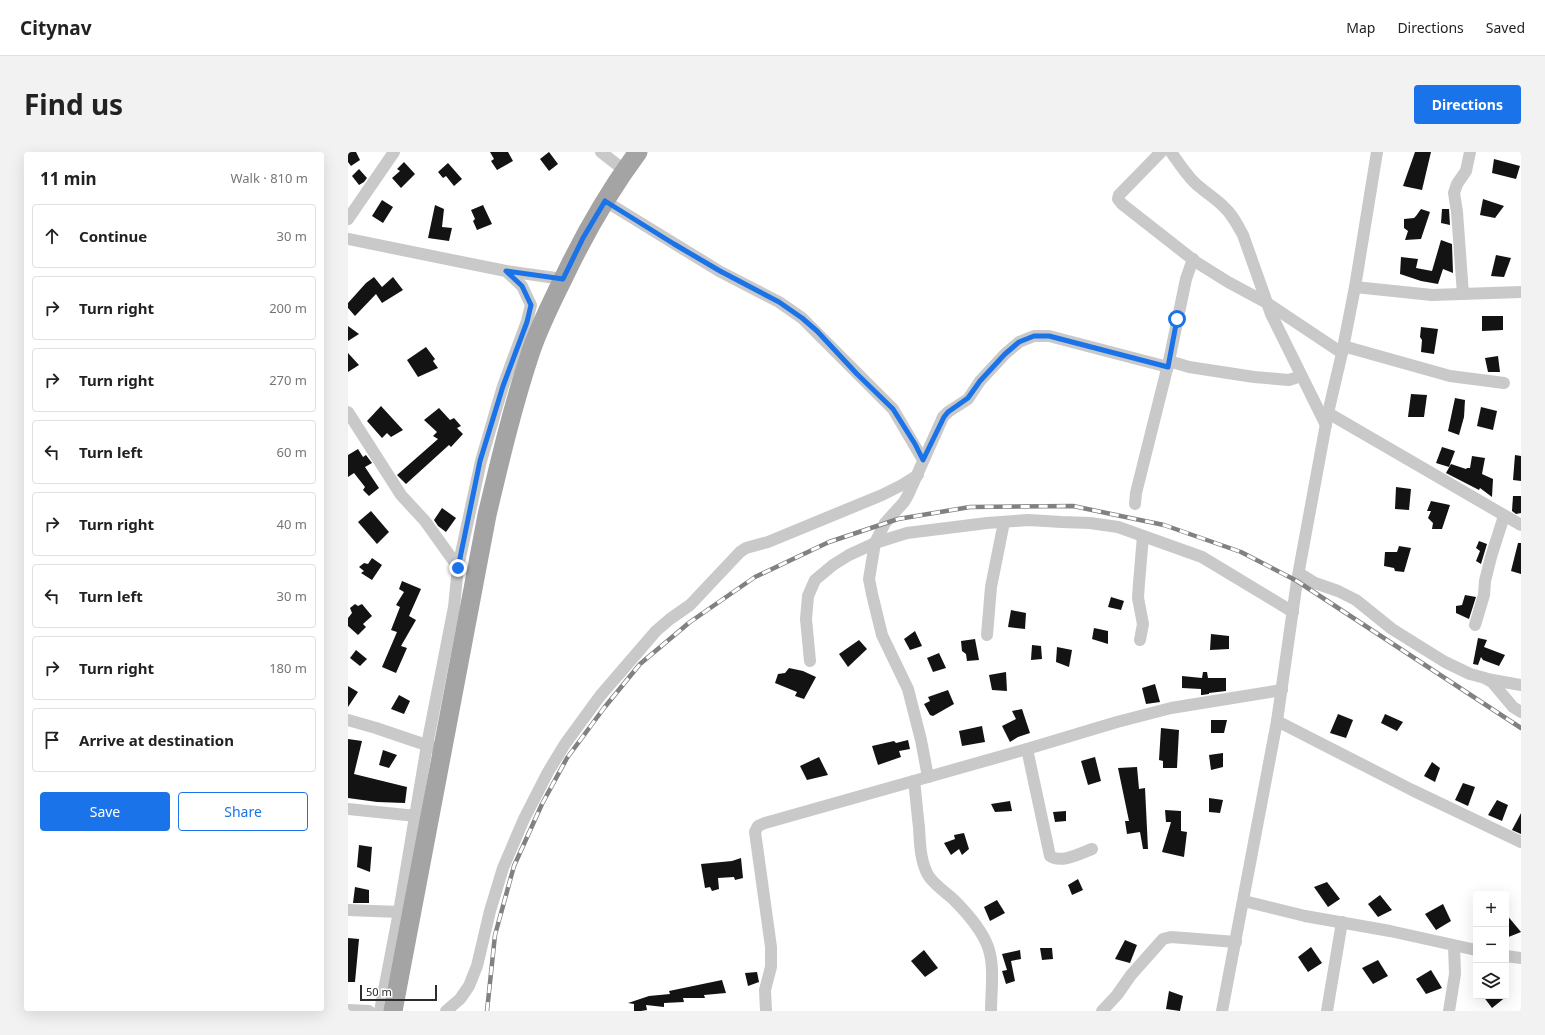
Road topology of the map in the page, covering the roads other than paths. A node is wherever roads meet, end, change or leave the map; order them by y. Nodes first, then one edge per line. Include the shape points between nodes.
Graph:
1 (393, 152) edge
2 (601, 152) edge
3 (638, 152) edge
4 (1161, 152) edge
5 (1171, 152) edge
6 (1377, 152) edge
7 (1470, 152) edge
8 (624, 170) junction
9 (605, 201) junction
10 (348, 219) edge
11 (348, 239) edge
12 (1193, 259) junction
13 (506, 271) junction
14 (563, 279) junction
15 (1355, 287) junction
16 (1521, 292) edge
17 (1463, 294) junction
18 (1267, 303) junction
19 (1342, 349) junction
20 (1168, 364) junction
21 (1301, 376) junction
22 (1504, 383) dead end
23 (348, 412) edge
24 (1327, 419) junction
25 (923, 460) junction
26 (918, 475) junction
27 (1135, 504) dead end
28 (1504, 516) junction
29 (1004, 522) junction
30 (1521, 525) edge
31 (1143, 536) junction
32 (875, 543) junction
33 (458, 568) junction
34 (1299, 573) junction
35 (1293, 612) junction
36 (1475, 625) dead end
37 (987, 635) dead end
38 (1140, 640) dead end
39 (810, 661) dead end
40 (1485, 678) junction
41 (1521, 685) edge
42 (1282, 690) junction
43 (1521, 712) edge
44 (348, 720) edge
45 (1277, 722) junction
46 (434, 748) junction
47 (1027, 749) junction
48 (928, 777) junction
49 (914, 781) junction
50 (348, 809) edge
51 (416, 816) junction
52 (1521, 842) edge
53 (1092, 849) dead end
54 (1244, 901) junction
55 (348, 910) edge
56 (399, 912) junction
57 (1342, 922) junction
58 (1236, 942) junction
59 (1454, 946) junction
60 (1473, 949) edge
61 (1509, 956) edge
62 (1521, 958) edge
63 (348, 1010) edge
64 (369, 1011) edge
65 (380, 1011) edge
66 (393, 1011) edge
67 (446, 1011) edge
68 (766, 1011) edge
69 (991, 1011) edge
70 (1102, 1011) edge
71 (1222, 1011) edge
72 (1327, 1011) edge
73 (1449, 1011) edge

1 - 10 street
2 - 8 street
3 - 8 main road
4 - 12 street via 1118,199
5 - 18 street via 1194,181 1232,215 1243,235
6 - 15 street
7 - 17 street via 1466,171 1454,193
8 - 9 main road
9 - 14 main road
9 - 25 street via 720,271 779,302 802,318 893,409
11 - 13 street
12 - 18 street
12 - 20 street via 1184,286
13 - 14 street
13 - 33 street via 522,286 531,305 480,461
14 - 46 main road via 531,350 506,433
15 - 17 street via 1432,295
15 - 19 street
16 - 17 street
18 - 19 street
18 - 21 street
19 - 22 street via 1450,376
19 - 24 street
20 - 21 street via 1254,377 1289,380
20 - 25 street via 1049,336 1034,336 1019,342 1005,354 968,398 948,412
20 - 27 street
21 - 24 street
23 - 33 street via 401,495 425,521
24 - 28 street
24 - 34 street
25 - 26 street
26 - 32 street via 904,502 885,523
26 - 67 street via 875,498 768,542 746,548 690,605 656,631 600,696 548,772 503,868 478,966 460,999
28 - 30 street
28 - 36 street via 1491,556
29 - 31 street via 1028,520 1090,523 1118,527
29 - 32 street via 931,530
29 - 37 street via 991,587
31 - 35 street via 1202,557
31 - 38 street via 1138,583 1143,624
32 - 39 street via 833,565 820,575 812,586 808,596 806,619
32 - 48 street via 869,576 872,594 886,645 908,689
33 - 46 street
34 - 35 street
34 - 40 street via 1315,583 1356,600 1392,628 1445,662
35 - 42 street
40 - 41 street
40 - 43 street
42 - 45 street
42 - 47 street via 1171,708
44 - 46 street
45 - 52 street
45 - 54 street
46 - 51 street
46 - 66 main road
47 - 48 street
47 - 53 street via 1050,856 1066,858
48 - 49 street
49 - 68 street via 765,823 755,829 771,947 771,967 764,990
49 - 69 street via 921,855 928,876 970,918 988,947 992,977
50 - 51 street
51 - 56 street
54 - 57 street
54 - 58 street
55 - 56 street
56 - 65 street
57 - 59 street
57 - 72 street
58 - 70 street via 1171,937 1163,939
58 - 71 street
59 - 60 street
59 - 73 street via 1455,974
61 - 62 street
63 - 64 street

